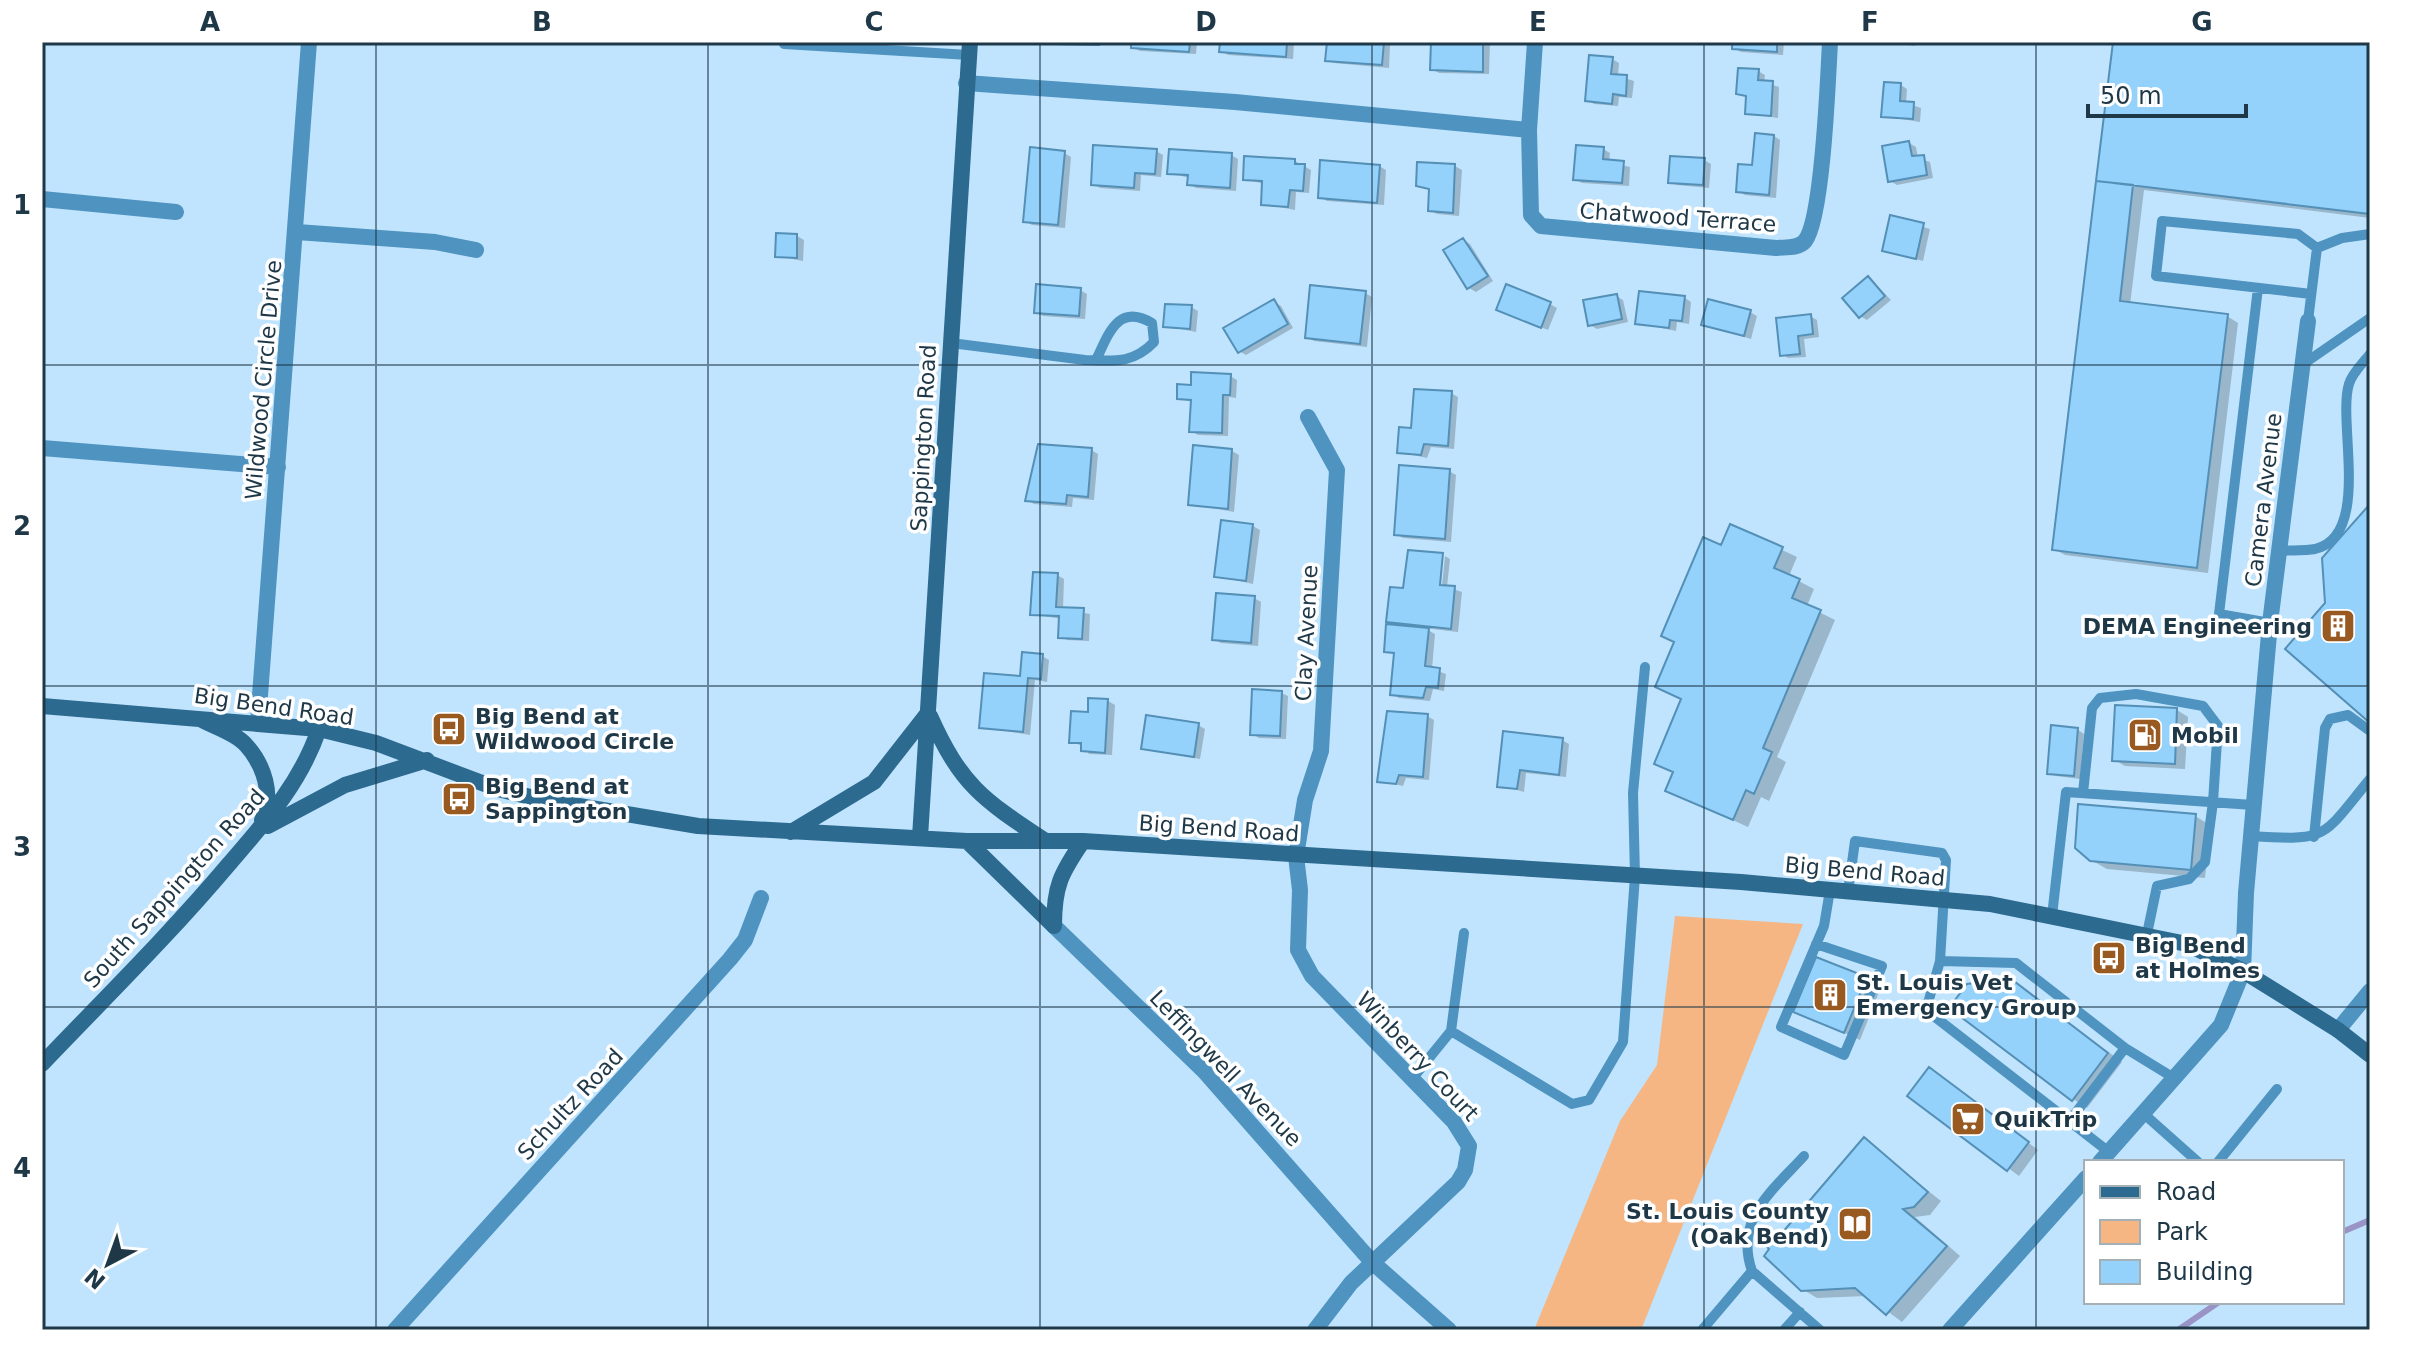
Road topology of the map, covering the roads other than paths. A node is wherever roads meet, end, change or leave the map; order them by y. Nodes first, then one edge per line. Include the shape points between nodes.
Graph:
1 (309, 42) edge
2 (1535, 42) edge
3 (1830, 42) edge
4 (784, 44) edge
5 (969, 49) edge
6 (966, 83) junction
7 (1529, 130) junction
8 (42, 199) edge
9 (176, 212) dead end
10 (297, 232) junction
11 (2370, 234) edge
12 (2317, 248) junction
13 (476, 250) dead end
14 (2258, 288) junction
15 (2311, 294) junction
16 (2370, 318) edge
17 (2308, 321) joint
18 (951, 343) junction
19 (2370, 354) edge
20 (1096, 360) junction
21 (2302, 365) junction
22 (1308, 417) dead end
23 (42, 448) edge
24 (278, 467) junction
25 (2278, 551) junction
26 (2270, 623) junction
27 (1645, 667) dead end
28 (42, 706) edge
29 (929, 712) junction
30 (197, 716) junction
31 (258, 722) junction
32 (319, 729) junction
33 (2370, 731) edge
34 (427, 760) junction
35 (2370, 779) edge
36 (2083, 793) junction
37 (2213, 802) junction
38 (2253, 805) junction
39 (256, 833) junction
40 (789, 833) junction
41 (2251, 836) junction
42 (920, 837) junction
43 (2314, 837) junction
44 (967, 841) junction
45 (1045, 841) junction
46 (1083, 841) junction
47 (1296, 856) junction
48 (1635, 876) junction
49 (1830, 890) junction
50 (1848, 892) junction
51 (761, 898) dead end
52 (1945, 900) junction
53 (2052, 916) junction
54 (1054, 926) junction
55 (1464, 933) dead end
56 (2147, 934) junction
57 (1816, 944) junction
58 (1940, 961) junction
59 (2243, 971) junction
60 (2370, 991) edge
61 (2338, 1030) junction
62 (1451, 1031) junction
63 (2125, 1048) junction
64 (2370, 1055) edge
65 (42, 1064) edge
66 (2174, 1078) junction
67 (1412, 1079) junction
68 (2277, 1089) dead end
69 (2144, 1114) junction
70 (2071, 1119) junction
71 (1804, 1156) dead end
72 (2105, 1157) edge
73 (2196, 1160) edge
74 (2220, 1160) edge
75 (2084, 1180) edge
76 (1372, 1262) junction
77 (1752, 1271) junction
78 (1800, 1312) junction
79 (395, 1330) edge
80 (1315, 1330) edge
81 (1449, 1330) edge
82 (1702, 1330) edge
83 (1784, 1330) edge
84 (1820, 1330) edge
85 (1950, 1330) edge

1 - 10 street, Wildwood Circle Drive
2 - 7 street, Chatwood Terrace
3 - 7 street, Chatwood Terrace via 1811,228 1804,243 1795,247 1541,226 1531,215
4 - 5 lane
5 - 6 main road, Sappington Road
6 - 7 street
6 - 18 main road, Sappington Road
8 - 9 street
10 - 13 street
10 - 24 street, Wildwood Circle Drive
11 - 12 lane
12 - 14 lane via 2298,234 2162,221 2156,276
12 - 15 lane
14 - 15 lane
14 - 26 lane via 2219,614
15 - 17 lane
16 - 21 lane
17 - 21 street, Camera Avenue
18 - 20 lane
18 - 29 main road, Sappington Road
19 - 25 lane via 2348,385 2348,501 2343,522 2318,549
20 - 20 lane via 1141,355 1154,342 1152,323 1138,315 1125,316 1110,330
21 - 25 street, Camera Avenue
22 - 47 street, Clay Avenue via 1337,470 1321,751 1305,800
23 - 24 street
24 - 31 street, Wildwood Circle Drive
25 - 26 street, Camera Avenue
26 - 38 street, Camera Avenue
27 - 48 lane via 1633,793
28 - 30 main road, Big Bend Road
29 - 40 main road via 874,782
29 - 42 main road, Sappington Road
29 - 45 main road via 947,754 968,784
30 - 31 main road, Big Bend Road
30 - 39 main road via 245,743 261,769 268,789 266,812
31 - 32 main road, Big Bend Road
32 - 34 main road, Big Bend Road
32 - 39 main road, South Sappington Road via 307,766
33 - 43 lane via 2348,715 2330,719 2325,728
34 - 39 main road via 345,785
34 - 40 main road, Big Bend Road via 498,789 543,800 698,826
35 - 43 lane via 2325,833
36 - 37 lane
36 - 37 lane via 2092,708 2100,698 2136,694 2203,706 2218,726
36 - 53 lane via 2066,792
37 - 38 lane
37 - 56 lane via 2205,862 2189,879 2157,886
38 - 41 street, Camera Avenue
39 - 65 main road, South Sappington Road
40 - 42 main road, Big Bend Road
41 - 43 lane
41 - 59 street, Camera Avenue
42 - 44 main road, Big Bend Road
44 - 45 main road, Big Bend Road
44 - 54 main road, Leffingwell Avenue
45 - 46 main road, Big Bend Road
46 - 47 main road, Big Bend Road
46 - 54 main road via 1059,876
47 - 48 main road, Big Bend Road
47 - 67 street, Winberry Court via 1298,950 1303,965
48 - 49 main road, Big Bend Road
48 - 62 lane via 1623,1042 1589,1100 1572,1104
49 - 50 main road, Big Bend Road
49 - 57 lane
50 - 52 main road, Big Bend Road
50 - 52 lane via 1853,845 1860,841 1942,853
51 - 79 street, Schultz Road via 745,940 730,959
52 - 53 main road, Big Bend Road
52 - 58 lane
53 - 56 main road, Big Bend Road
54 - 76 street, Leffingwell Avenue via 1204,1071
55 - 62 lane
56 - 59 main road, Big Bend Road via 2187,944
57 - 57 lane via 1781,1027 1844,1055 1882,966
58 - 63 lane via 2016,963
58 - 70 lane via 1926,1010
59 - 61 main road, Big Bend Road
59 - 66 street, Camera Avenue via 2228,1014
60 - 61 street
61 - 64 main road, Big Bend Road
62 - 67 lane
63 - 66 lane
63 - 70 lane
66 - 69 street, Camera Avenue
67 - 76 street, Winberry Court via 1464,1135 1468,1159 1458,1182
68 - 74 lane
69 - 72 street, Camera Avenue
69 - 73 lane
70 - 72 lane
71 - 77 lane via 1753,1212 1746,1252
75 - 85 street
76 - 80 street, Winberry Court
76 - 81 street, Leffingwell Avenue
77 - 78 lane
77 - 82 lane
78 - 83 lane
78 - 84 lane

